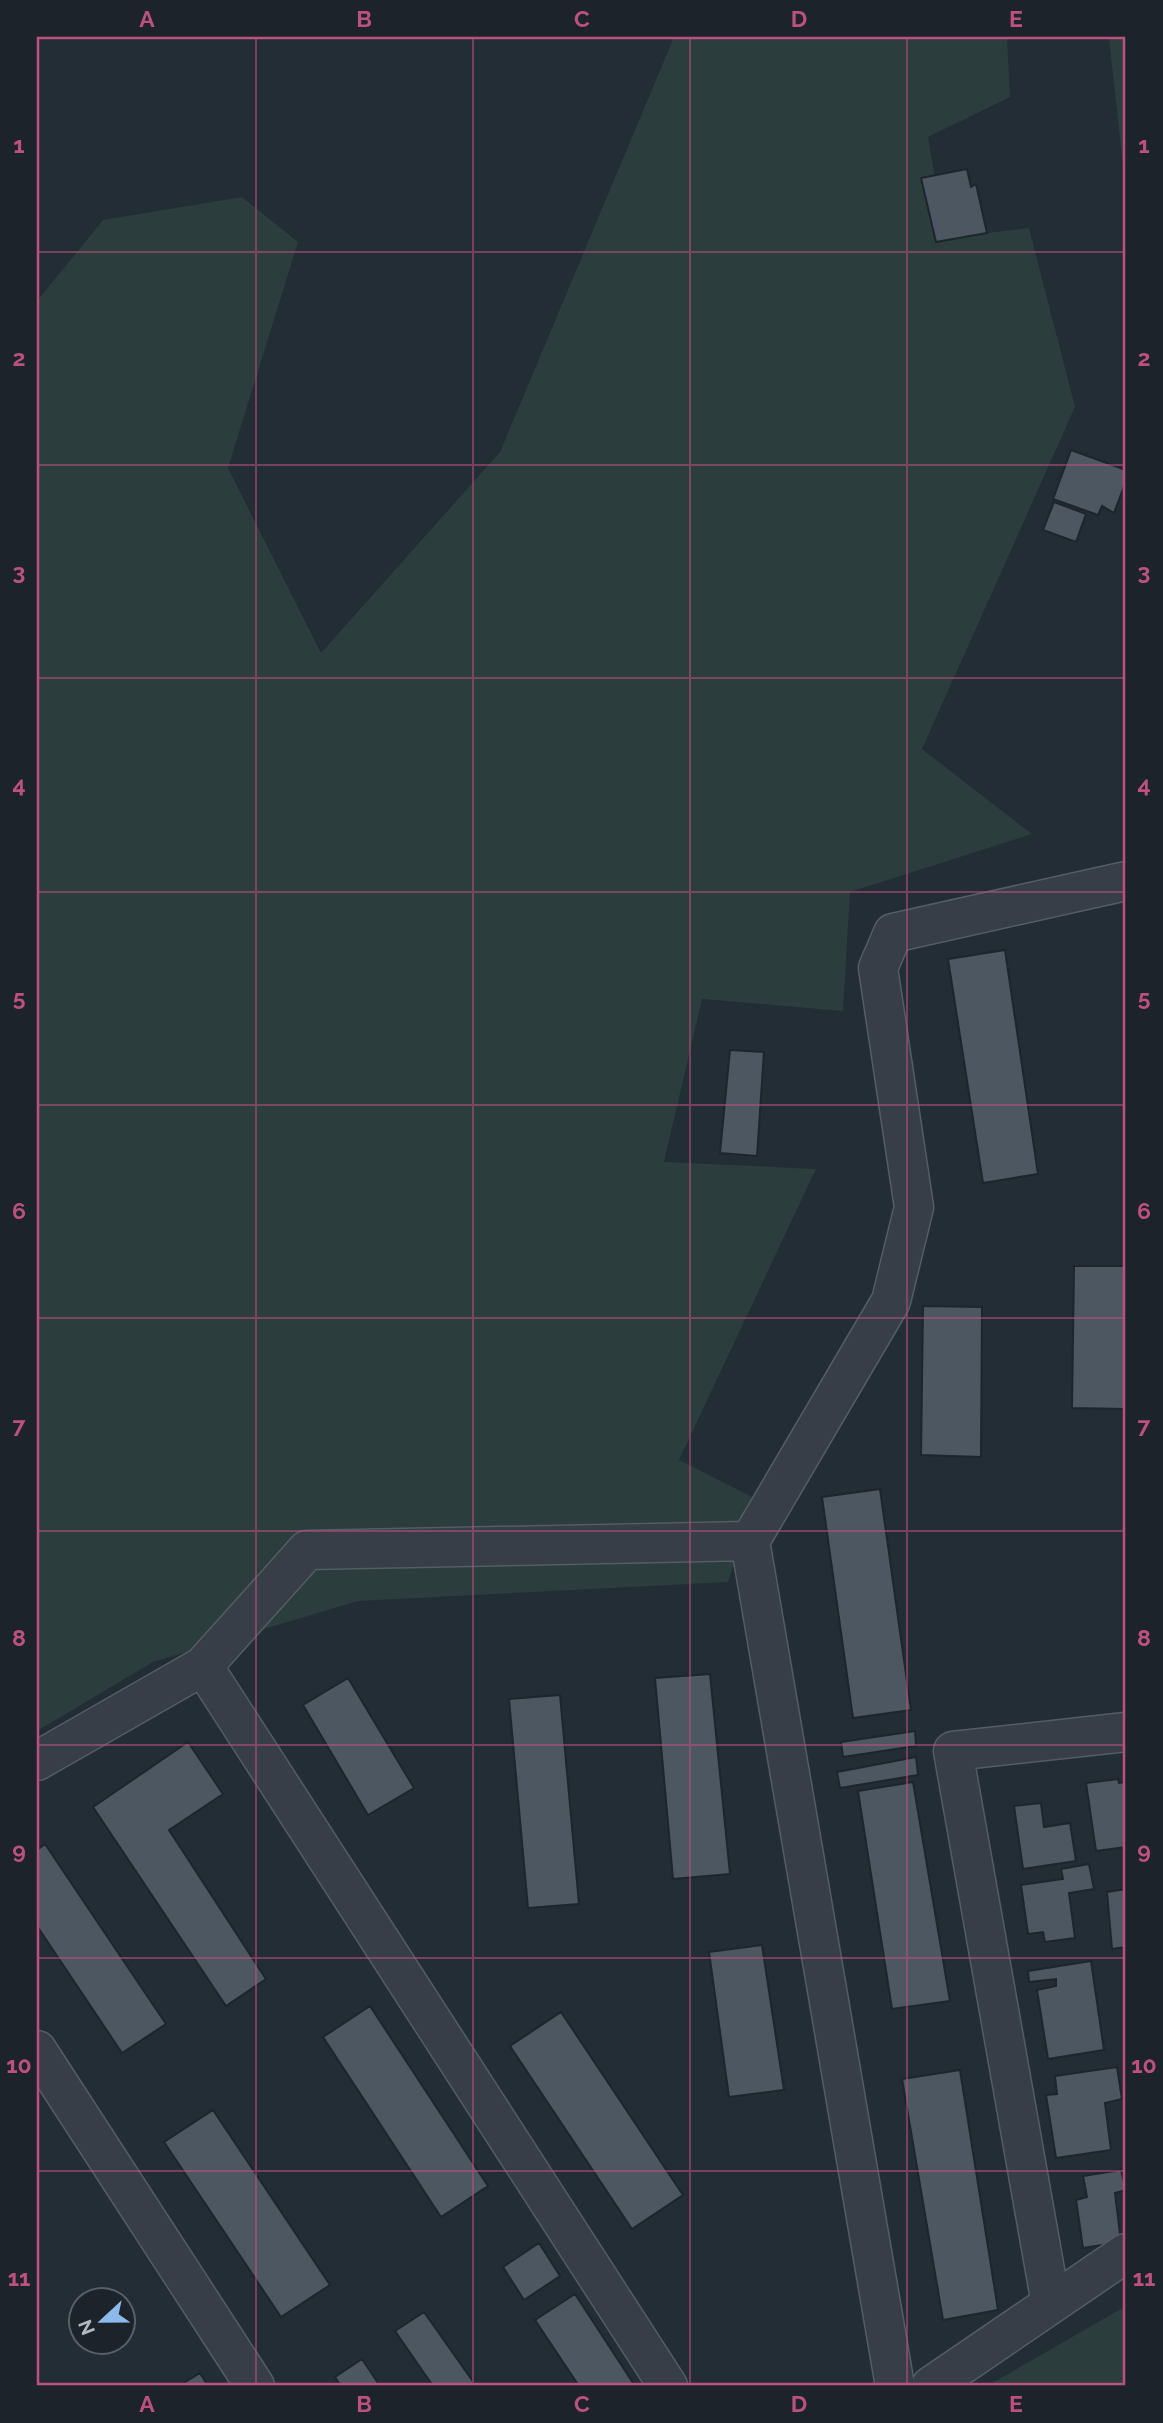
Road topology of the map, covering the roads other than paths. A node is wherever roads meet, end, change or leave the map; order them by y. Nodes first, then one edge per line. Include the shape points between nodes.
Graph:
1 (1126, 881) edge
2 (750, 1541) junction
3 (203, 1666) junction
4 (1126, 1732) edge
5 (37, 1761) edge
6 (37, 2050) edge
7 (1126, 2253) edge
8 (1051, 2304) junction
9 (256, 2386) edge
10 (668, 2386) edge
11 (895, 2386) edge
12 (931, 2386) edge

1 - 2 street via 893,933 878,968 914,1208 891,1301
2 - 3 street via 307,1550
2 - 11 street
3 - 5 street
3 - 10 street
4 - 8 street via 953,1751
6 - 9 street
7 - 8 street
8 - 12 street

